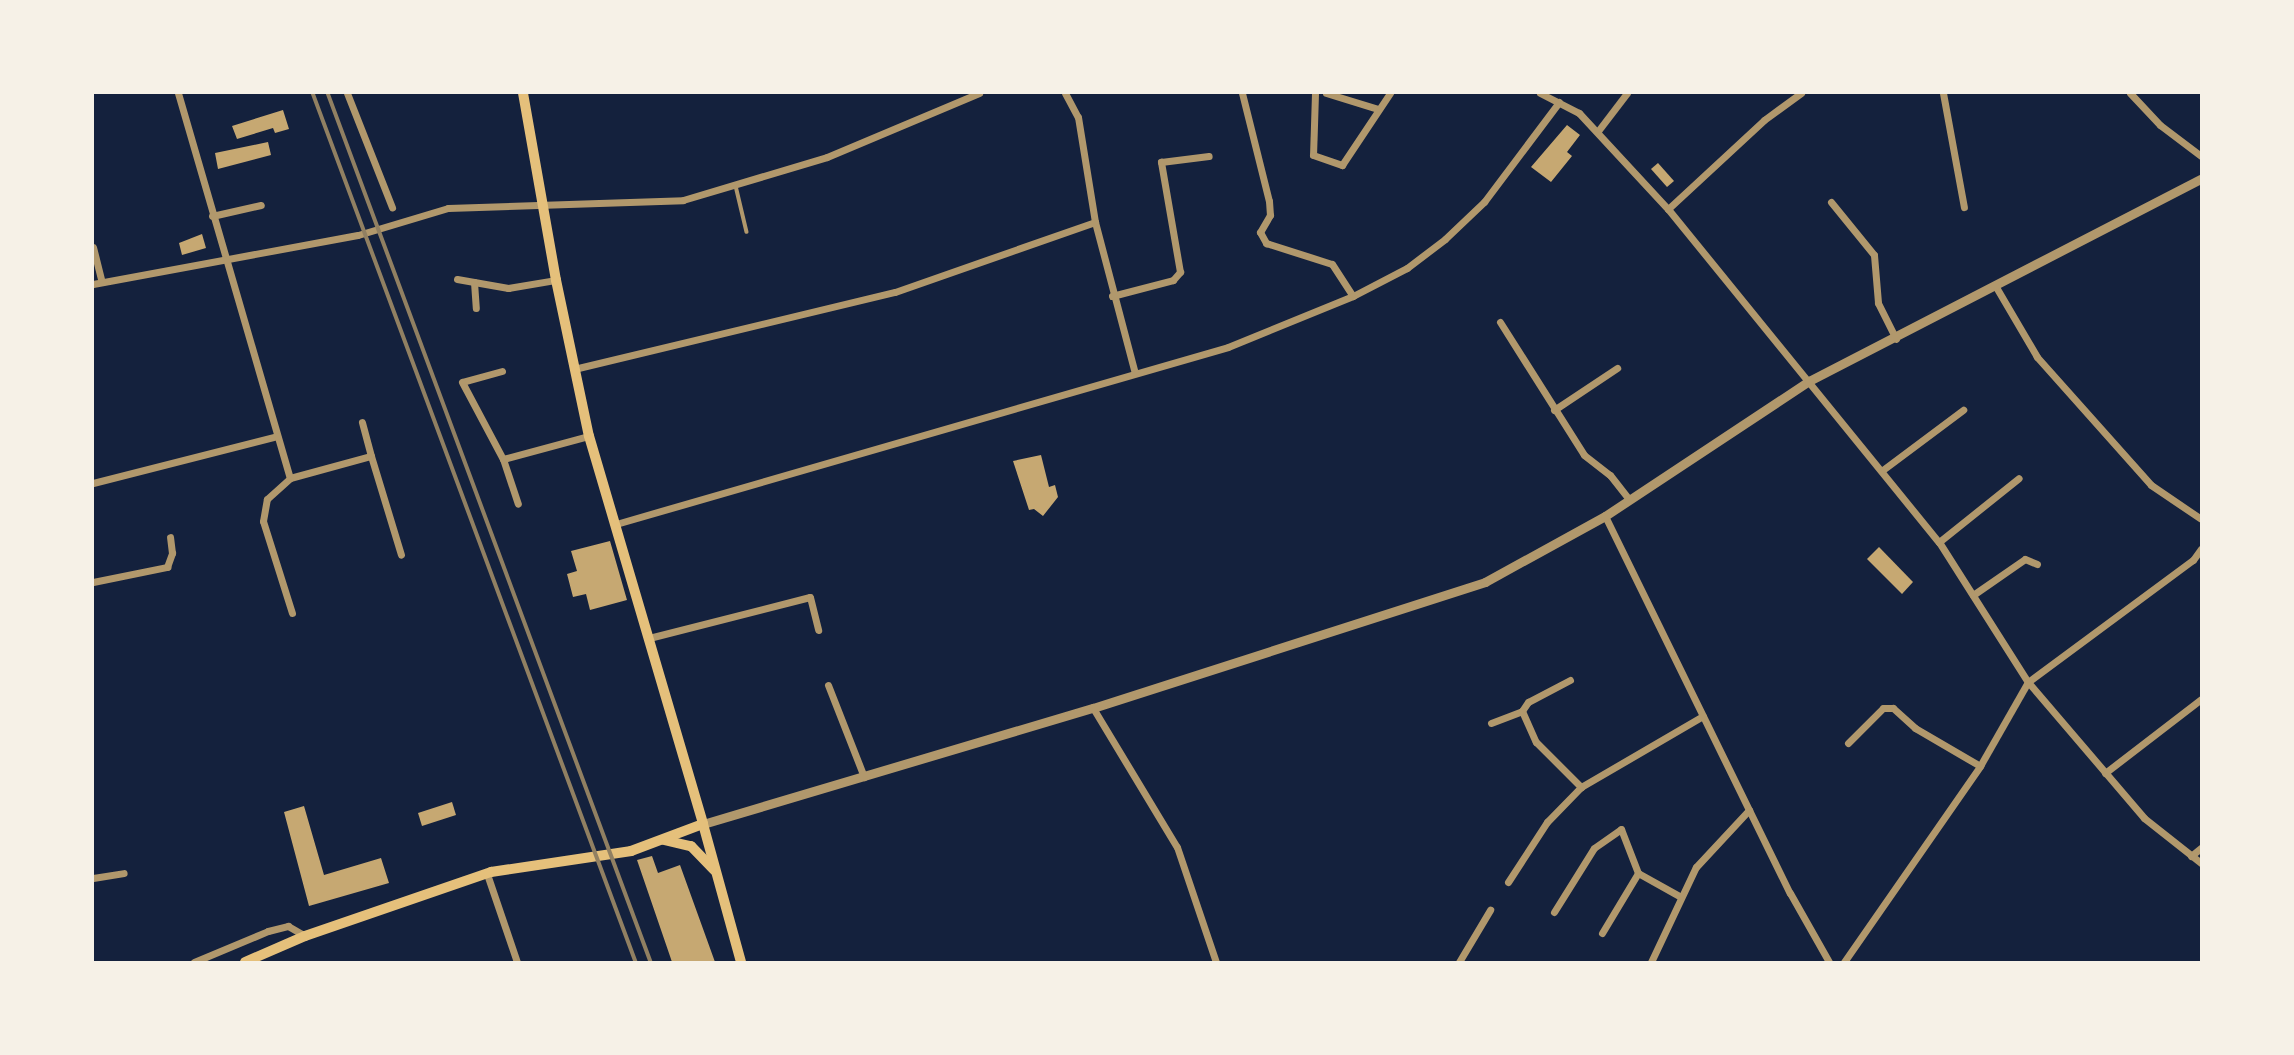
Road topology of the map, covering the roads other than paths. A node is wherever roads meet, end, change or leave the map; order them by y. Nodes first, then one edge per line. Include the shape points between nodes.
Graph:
1 (178, 93) edge
2 (347, 93) edge
3 (523, 93) edge
4 (979, 93) edge
5 (1065, 93) edge
6 (1242, 93) edge
7 (1315, 93) edge
8 (1326, 93) edge
9 (1390, 93) edge
10 (1541, 93) edge
11 (1627, 93) edge
12 (1801, 93) edge
13 (1943, 93) edge
14 (2130, 93) edge
15 (1559, 102) junction
16 (1378, 109) junction
17 (1598, 131) junction
18 (1209, 156) dead end
19 (2201, 156) edge
20 (2201, 179) edge
21 (736, 186) junction
22 (1831, 202) dead end
23 (542, 203) junction
24 (261, 205) dead end
25 (392, 207) dead end
26 (1964, 207) dead end
27 (1668, 209) junction
28 (212, 216) junction
29 (1095, 222) junction
30 (747, 232) dead end
31 (93, 247) edge
32 (226, 262) junction
33 (457, 279) dead end
34 (556, 280) junction
35 (103, 282) junction
36 (474, 282) junction
37 (93, 284) edge
38 (1996, 287) junction
39 (1112, 296) junction
40 (1353, 296) junction
41 (476, 308) dead end
42 (1500, 322) dead end
43 (1896, 339) junction
44 (1617, 368) dead end
45 (574, 369) junction
46 (502, 371) dead end
47 (1135, 373) junction
48 (1809, 381) junction
49 (1554, 410) junction
50 (1963, 410) dead end
51 (362, 422) dead end
52 (277, 436) junction
53 (590, 436) junction
54 (371, 456) junction
55 (503, 459) junction
56 (1884, 470) junction
57 (289, 478) junction
58 (2019, 478) dead end
59 (93, 483) edge
60 (1629, 499) junction
61 (518, 503) dead end
62 (1605, 516) junction
63 (2201, 519) edge
64 (615, 524) junction
65 (170, 537) dead end
66 (1940, 542) junction
67 (2201, 550) edge
68 (401, 555) dead end
69 (2036, 564) dead end
70 (93, 582) edge
71 (1973, 595) junction
72 (292, 613) dead end
73 (818, 630) dead end
74 (649, 638) junction
75 (1570, 680) dead end
76 (2028, 682) junction
77 (828, 685) dead end
78 (2201, 699) edge
79 (1093, 708) junction
80 (1522, 711) junction
81 (1703, 716) junction
82 (1491, 723) dead end
83 (1848, 743) dead end
84 (1980, 766) junction
85 (2105, 773) junction
86 (864, 777) junction
87 (1581, 787) junction
88 (1749, 810) junction
89 (1631, 823) dead end
90 (703, 824) junction
91 (1621, 829) junction
92 (662, 840) junction
93 (2201, 848) edge
94 (2191, 856) junction
95 (2201, 863) edge
96 (716, 872) junction
97 (124, 873) dead end
98 (1638, 873) junction
99 (487, 874) junction
100 (93, 878) edge
101 (1508, 882) dead end
102 (1681, 897) junction
103 (1490, 909) dead end
104 (1553, 912) dead end
105 (1602, 933) dead end
106 (305, 936) junction
107 (194, 962) edge
108 (245, 962) edge
109 (517, 962) edge
110 (741, 962) edge
111 (1216, 962) edge
112 (1459, 962) edge
113 (1651, 962) edge
114 (1829, 962) edge
115 (1844, 962) edge

1 - 28 street
2 - 25 street
3 - 23 main road
4 - 21 street via 827,157
5 - 29 street via 1078,117
6 - 40 street via 1269,201 1270,215 1260,232 1266,243 1332,264
7 - 16 street via 1313,155 1342,165
8 - 16 street
9 - 16 street
10 - 15 street
11 - 17 street
12 - 27 street via 1764,120
13 - 26 street
14 - 19 street via 2160,125
15 - 17 street
15 - 40 street via 1484,202 1445,239 1407,268
17 - 27 street
18 - 39 street via 1161,162 1180,272 1174,280
20 - 38 street
21 - 23 street via 683,200
21 - 30 lane
22 - 43 street via 1874,255 1878,303
23 - 32 street via 429,211 358,235
23 - 34 main road
24 - 28 street
27 - 48 street
28 - 32 street
29 - 39 street
29 - 45 street via 895,292
31 - 35 street
32 - 35 street
32 - 52 street
33 - 36 street
34 - 36 street via 508,288
34 - 45 main road
35 - 37 street
36 - 41 street
38 - 43 street
38 - 63 street via 2037,357 2151,485
39 - 47 street
40 - 47 street via 1243,342
42 - 49 street
43 - 48 street
44 - 49 street
45 - 53 main road
46 - 55 street via 462,382
47 - 64 street
48 - 56 street
48 - 60 street
49 - 60 street via 1584,455 1610,475
50 - 56 street
51 - 54 street
52 - 57 street
52 - 59 street
53 - 55 street
53 - 64 main road
54 - 57 street
54 - 68 street
55 - 61 street
56 - 66 street
57 - 72 street via 267,499 262,521
58 - 66 street
60 - 62 street
62 - 79 street via 1485,582 1444,598
62 - 81 street
64 - 74 main road
65 - 70 street via 173,553 167,567
66 - 71 street
67 - 76 street via 2193,561
69 - 71 street via 2025,559
71 - 76 street
73 - 74 street via 810,597
74 - 90 main road
75 - 80 street via 1528,702
76 - 84 street
76 - 85 street
77 - 86 street
78 - 85 street
79 - 86 street
79 - 111 street via 1177,847
80 - 82 street
80 - 87 street via 1536,742
81 - 87 street
81 - 88 street
83 - 84 street via 1883,708 1893,708 1915,728
84 - 115 street
85 - 94 street via 2144,818
86 - 90 street
87 - 101 street via 1547,822
88 - 102 street via 1696,867
88 - 114 street
89 - 91 street
90 - 92 main road
90 - 96 main road
91 - 98 street
91 - 104 street via 1594,848
92 - 96 main road via 691,846
92 - 99 main road via 631,851
93 - 94 street
94 - 95 street
96 - 110 main road
97 - 100 street
98 - 102 street
98 - 105 street
99 - 106 main road
99 - 109 street
102 - 113 street
103 - 112 street
106 - 107 street via 288,926
106 - 108 main road

